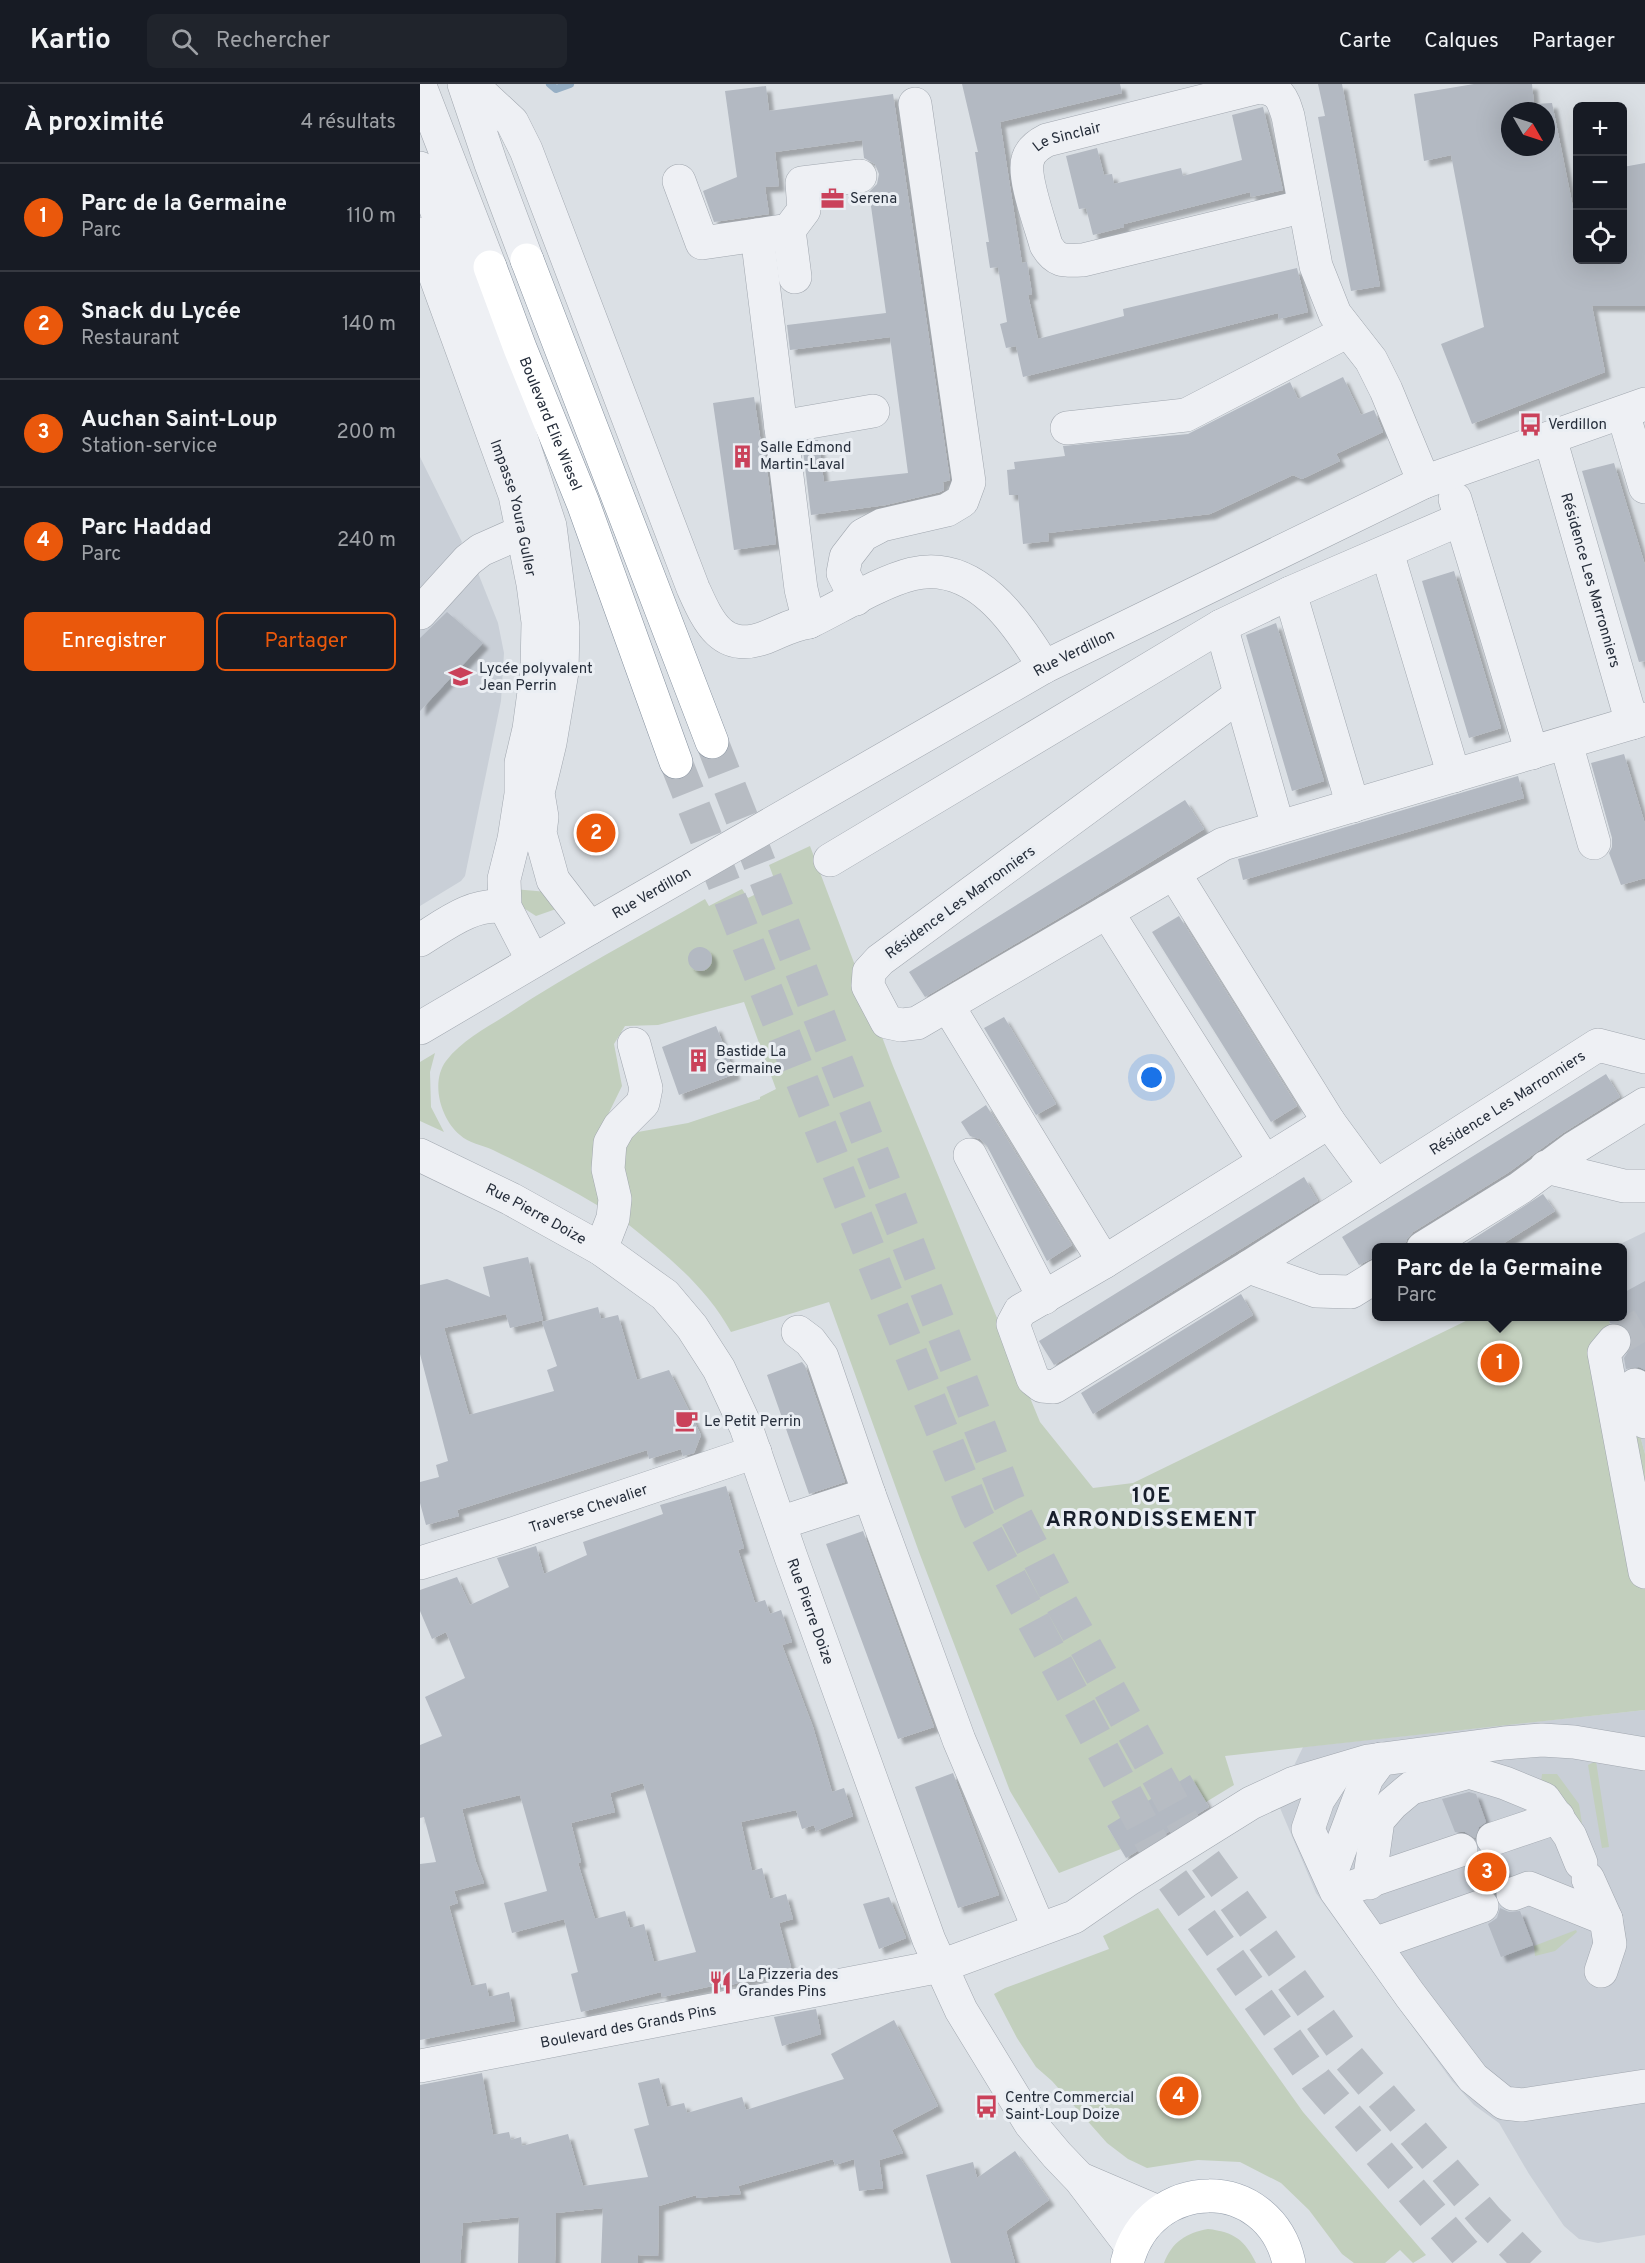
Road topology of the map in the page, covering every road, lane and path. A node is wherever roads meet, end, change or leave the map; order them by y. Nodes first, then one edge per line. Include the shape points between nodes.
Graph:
1 (420, 86) edge
2 (476, 88) edge
3 (915, 104) dead end
4 (420, 168) edge
5 (860, 176) dead end
6 (679, 181) dead end
7 (1305, 206) junction
8 (789, 230) junction
9 (758, 235) junction
10 (421, 239) edge
11 (527, 260) joint
12 (490, 267) joint
13 (795, 277) dead end
14 (1348, 331) junction
15 (1634, 409) edge
16 (873, 411) dead end
17 (781, 427) junction
18 (1067, 428) dead end
19 (1550, 438) junction
20 (1435, 478) junction
21 (1645, 487) edge
22 (1461, 519) junction
23 (524, 531) junction
24 (1387, 552) junction
25 (1290, 593) junction
26 (856, 599) junction
27 (420, 613) edge
28 (809, 622) junction
29 (1221, 626) junction
30 (1044, 667) junction
31 (1240, 695) junction
32 (1639, 721) edge
33 (712, 742) tunnel mouth
34 (1566, 743) junction
35 (1532, 753) junction
36 (676, 762) tunnel mouth
37 (1454, 776) junction
38 (1353, 806) junction
39 (1278, 827) junction
40 (527, 836) junction
41 (1594, 843) dead end
42 (830, 860) dead end
43 (1174, 873) junction
44 (504, 907) junction
45 (1107, 912) junction
46 (590, 928) junction
47 (420, 940) edge
48 (533, 961) junction
49 (948, 1006) junction
50 (420, 1029) edge
51 (634, 1044) dead end
52 (1645, 1057) edge
53 (1645, 1104) edge
54 (1329, 1122) junction
55 (420, 1155) edge
56 (970, 1155) dead end
57 (1265, 1162) junction
58 (1546, 1167) junction
59 (1376, 1186) junction
60 (1645, 1186) edge
61 (1431, 1243) edge
62 (601, 1249) junction
63 (1104, 1262) junction
64 (1249, 1267) junction
65 (1372, 1279) edge
66 (1044, 1298) junction
67 (798, 1332) dead end
68 (1614, 1341) dead end
69 (1635, 1385) dead end
70 (1636, 1441) edge
71 (755, 1452) junction
72 (869, 1494) junction
73 (780, 1523) junction
74 (420, 1563) edge
75 (1645, 1572) edge
76 (1645, 1741) edge
77 (1596, 1745) junction
78 (1645, 1754) edge
79 (1381, 1759) junction
80 (1337, 1771) junction
81 (1251, 1803) junction
82 (1558, 1817) junction
83 (1308, 1829) junction
84 (1493, 1839) dead end
85 (1461, 1850) dead end
86 (1333, 1883) junction
87 (1369, 1883) junction
88 (1513, 1894) dead end
89 (1482, 1906) dead end
90 (1606, 1919) junction
91 (1040, 1929) junction
92 (1374, 1944) junction
93 (941, 1966) junction
94 (1601, 1971) dead end
95 (420, 2066) edge
96 (1645, 2086) edge
97 (1080, 2179) junction
98 (1158, 2212) junction
99 (1129, 2254) edge
100 (1290, 2263) edge

1 - 12 street, Boulevard Elie Wiesel
2 - 11 street via 491,164
2 - 28 street via 512,122 526,150 706,617 728,639 745,641
3 - 26 street via 969,482 962,501 947,510 882,525 863,535 846,557 843,573
4 - 40 street via 500,374 550,526 563,627 562,672 538,794 542,817
5 - 8 street via 802,183 804,210
6 - 9 street via 702,243
7 - 7 street, Le Sinclair via 1083,260 1064,261 1052,255 1046,245 1026,173 1028,158 1036,146 1047,140 1258,87 1271,88 1282,97 1288,116
7 - 14 street, Le Sinclair via 1316,266 1335,314
8 - 9 street
8 - 13 street
9 - 17 street
10 - 23 street, Impasse Youra Guller via 515,495
11 - 33 main road
12 - 36 main road, Boulevard Elie Wiesel via 583,503
14 - 18 street via 1186,415
14 - 20 street, Le Sinclair via 1371,360
15 - 19 street, Rue Verdillon
15 - 21 street
16 - 17 street
17 - 28 street via 801,589
19 - 20 street, Rue Verdillon
19 - 32 street, Résidence Les Marronniers
20 - 22 street
20 - 30 street, Rue Verdillon
22 - 24 street
22 - 35 street
23 - 27 street via 474,555
23 - 40 street, Impasse Youra Guller via 538,622 537,670 521,763 521,794 529,821
24 - 25 street
24 - 37 street
25 - 29 street
25 - 38 street
26 - 28 street
26 - 30 street via 914,573 960,577 984,591 1006,611
29 - 31 street
29 - 42 street
30 - 46 street, Rue Verdillon
31 - 39 street
31 - 49 street, Résidence Les Marronniers via 880,960 869,972 868,986 887,1022 917,1023
32 - 34 street, Résidence Les Marronniers
34 - 35 street, Résidence Les Marronniers
34 - 41 street
35 - 37 street, Résidence Les Marronniers
37 - 38 street, Résidence Les Marronniers
38 - 39 street, Résidence Les Marronniers
39 - 43 street, Résidence Les Marronniers via 1223,844
40 - 44 street via 504,879
40 - 46 street via 553,880
43 - 45 street, Résidence Les Marronniers
43 - 54 street
44 - 47 street via 491,905 467,912
44 - 48 street
45 - 49 street, Résidence Les Marronniers
45 - 57 street
46 - 48 street, Rue Verdillon
48 - 50 street, Rue Verdillon
49 - 63 street
51 - 62 street via 646,1088 642,1103 610,1143 608,1168 615,1199 613,1218
52 - 59 street, Résidence Les Marronniers via 1598,1045
53 - 58 street
54 - 57 street, Résidence Les Marronniers
54 - 59 street
55 - 62 street, Rue Pierre Doize
56 - 66 street
57 - 63 street, Résidence Les Marronniers
58 - 60 street via 1624,1186
58 - 61 street via 1520,1188
59 - 64 street, Résidence Les Marronniers
62 - 71 street, Rue Pierre Doize via 665,1295 692,1327 719,1369
63 - 66 street, Résidence Les Marronniers
64 - 65 street via 1316,1291 1351,1292
64 - 66 street, Résidence Les Marronniers via 1053,1387 1042,1386 1033,1379 1013,1324 1020,1311
67 - 72 street via 822,1357
68 - 70 street via 1604,1353
69 - 70 street
70 - 75 street
71 - 73 street, Rue Pierre Doize
71 - 74 street, Traverse Chevalier
72 - 73 street
72 - 91 street via 959,1740
73 - 93 street, Rue Pierre Doize
76 - 77 street
77 - 78 street
77 - 79 street, Boulevard des Grands Pins via 1542,1740
79 - 80 street, Boulevard des Grands Pins
79 - 86 street via 1367,1778
80 - 81 street, Boulevard des Grands Pins via 1294,1783
80 - 83 street via 1317,1800
81 - 83 street via 1275,1806
81 - 91 street, Boulevard des Grands Pins via 1074,1917
82 - 84 street
82 - 87 street via 1544,1799 1470,1772 1411,1788 1378,1820
82 - 90 street
83 - 86 street
85 - 87 street
86 - 87 street
86 - 92 street
88 - 90 street via 1529,1888
89 - 92 street
90 - 94 street via 1610,1944
91 - 93 street, Boulevard des Grands Pins
92 - 96 street via 1473,2078 1504,2103 1522,2105
93 - 95 street, Boulevard des Grands Pins
93 - 97 street, Rue Pierre Doize via 961,2010 1027,2118
97 - 98 street, Rue Pierre Doize
97 - 99 street, Rue Pierre Doize
98 - 99 main road via 1143,2228
98 - 100 main road via 1180,2200 1205,2195 1230,2198 1253,2208 1271,2224

